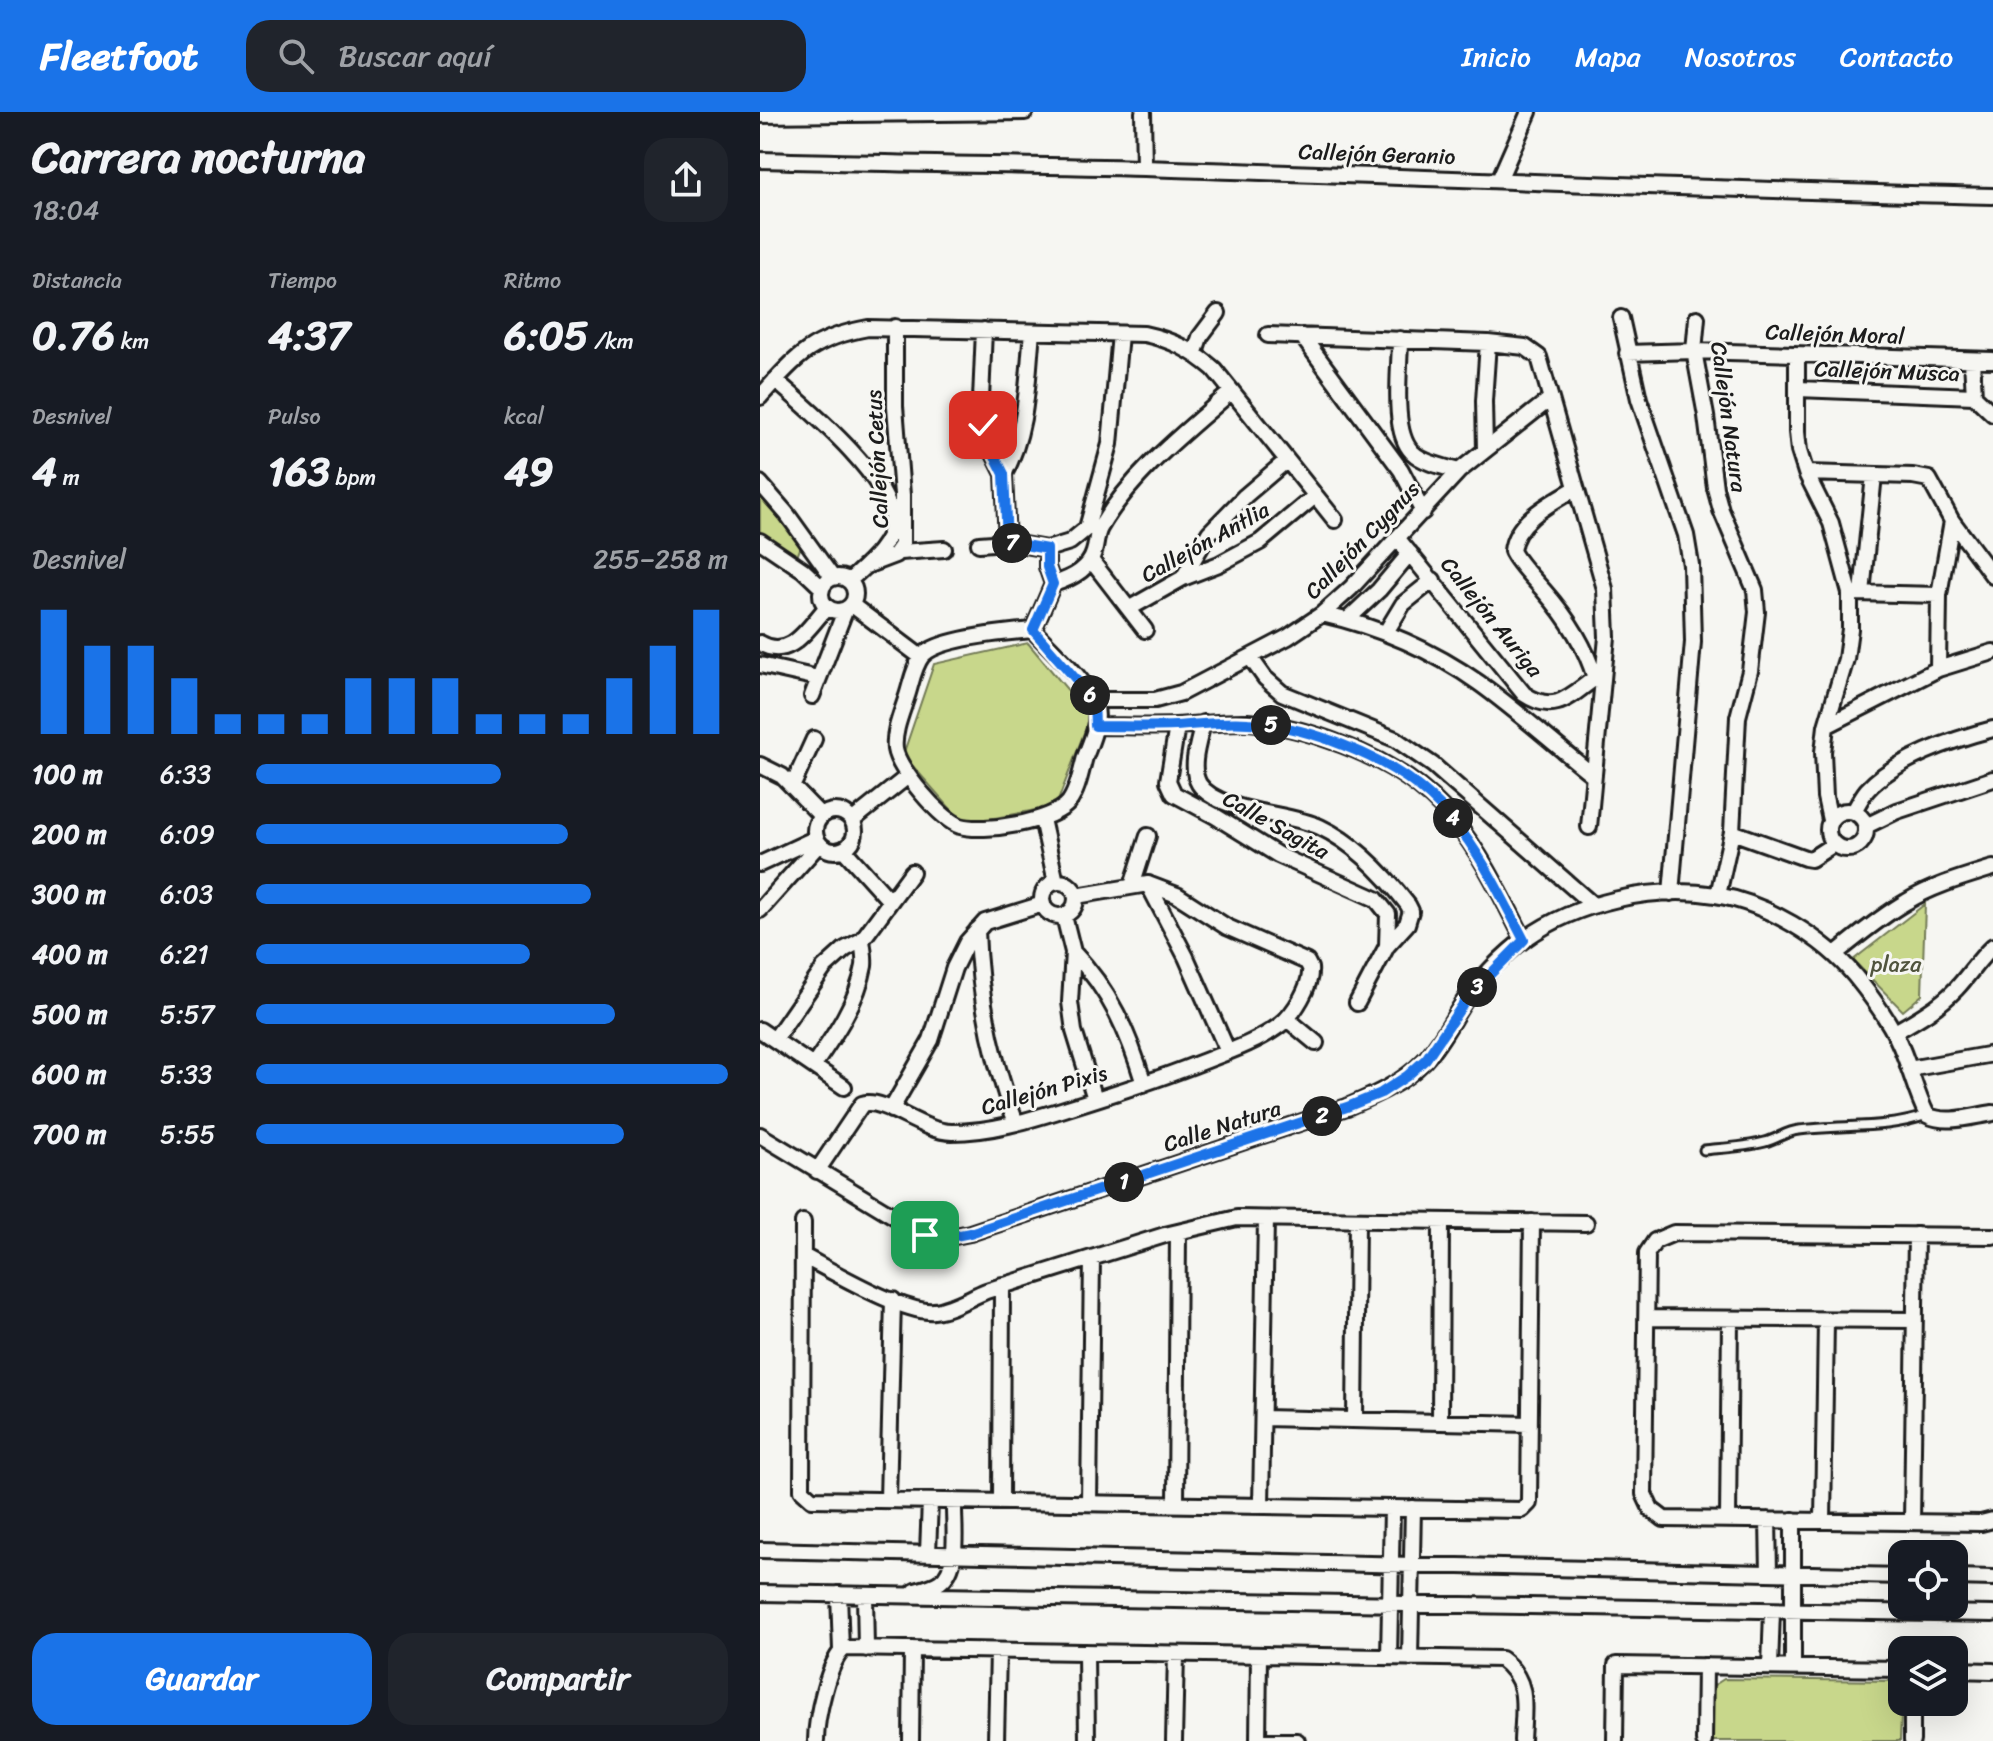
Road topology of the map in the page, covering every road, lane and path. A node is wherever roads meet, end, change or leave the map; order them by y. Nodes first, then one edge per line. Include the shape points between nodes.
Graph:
1 (1025, 112) edge
2 (1143, 112) edge
3 (1529, 112) edge
4 (760, 115) edge
5 (760, 160) edge
6 (1144, 168) junction
7 (1499, 180) junction
8 (1993, 196) edge
9 (1218, 313) dead end
10 (1621, 318) dead end
11 (1697, 318) dead end
12 (895, 327) junction
13 (984, 330) junction
14 (1032, 332) junction
15 (1120, 334) junction
16 (1268, 335) dead end
17 (1302, 336) junction
18 (1400, 339) junction
19 (1488, 343) junction
20 (1694, 351) junction
21 (1195, 352) junction
22 (1627, 353) junction
23 (1797, 355) junction
24 (1972, 360) junction
25 (1993, 360) edge
26 (775, 380) junction
27 (1798, 389) junction
28 (1232, 391) junction
29 (1974, 396) junction
30 (760, 397) edge
31 (1550, 399) junction
32 (1993, 414) edge
33 (1485, 450) junction
34 (1286, 461) junction
35 (1459, 471) junction
36 (1806, 473) junction
37 (1004, 474) junction
38 (1874, 475) junction
39 (760, 483) edge
40 (1576, 488) junction
41 (1315, 496) junction
42 (1423, 512) junction
43 (898, 520) junction
44 (1335, 520) dead end
45 (1952, 521) junction
46 (1092, 530) junction
47 (1398, 539) junction
48 (760, 541) edge
49 (1007, 542) junction
50 (979, 544) dead end
51 (807, 545) junction
52 (944, 549) dead end
53 (1047, 549) junction
54 (900, 552) junction
55 (1410, 553) junction
56 (788, 559) junction
57 (1091, 560) junction
58 (866, 566) junction
59 (1993, 576) edge
60 (1183, 578) junction
61 (1433, 580) junction
62 (849, 581) junction
63 (828, 583) junction
64 (1053, 584) junction
65 (1856, 593) junction
66 (1939, 595) junction
67 (826, 608) junction
68 (848, 608) junction
69 (1130, 608) junction
70 (1322, 614) junction
71 (1347, 620) junction
72 (1033, 630) junction
73 (1145, 630) dead end
74 (1386, 632) junction
75 (760, 643) edge
76 (1993, 652) edge
77 (921, 657) junction
78 (1250, 657) junction
79 (760, 665) edge
80 (1938, 669) junction
81 (1599, 676) junction
82 (818, 678) junction
83 (812, 696) dead end
84 (1094, 700) junction
85 (1203, 723) junction
86 (1095, 726) junction
87 (1177, 726) junction
88 (1826, 726) junction
89 (1993, 729) edge
90 (814, 739) dead end
91 (760, 765) edge
92 (1593, 775) junction
93 (908, 776) junction
94 (1993, 779) edge
95 (793, 785) junction
96 (1224, 802) junction
97 (1854, 811) junction
98 (821, 816) junction
99 (1215, 816) junction
100 (1042, 819) junction
101 (853, 820) junction
102 (1830, 820) junction
103 (1866, 826) junction
104 (1589, 827) dead end
105 (1732, 832) junction
106 (1148, 836) dead end
107 (817, 841) junction
108 (1834, 844) junction
109 (844, 850) junction
110 (760, 864) edge
111 (1993, 868) edge
112 (912, 872) dead end
113 (1386, 881) junction
114 (1056, 882) junction
115 (1148, 884) junction
116 (1132, 886) junction
117 (1671, 893) junction
118 (1718, 895) junction
119 (1076, 896) junction
120 (1376, 899) junction
121 (890, 901) junction
122 (1043, 904) junction
123 (1593, 905) junction
124 (760, 910) edge
125 (1064, 916) junction
126 (977, 930) junction
127 (862, 940) junction
128 (1524, 940) junction
129 (1387, 946) junction
130 (1993, 946) edge
131 (1073, 952) junction
132 (1835, 954) junction
133 (1357, 1003) dead end
134 (1287, 1019) junction
135 (760, 1030) edge
136 (1895, 1032) junction
137 (775, 1039) junction
138 (1316, 1043) dead end
139 (1228, 1052) junction
140 (1993, 1054) edge
141 (814, 1065) junction
142 (1909, 1069) junction
143 (1144, 1084) junction
144 (844, 1087) dead end
145 (1095, 1099) junction
146 (891, 1110) junction
147 (1993, 1113) edge
148 (1927, 1115) junction
149 (1016, 1123) junction
150 (760, 1135) edge
151 (1704, 1150) dead end
152 (817, 1171) junction
153 (1266, 1219) junction
154 (1357, 1220) junction
155 (1441, 1221) junction
156 (803, 1222) dead end
157 (1532, 1222) junction
158 (1586, 1223) dead end
159 (1178, 1232) junction
160 (1916, 1235) junction
161 (1993, 1236) edge
162 (803, 1256) junction
163 (1092, 1258) junction
164 (1002, 1285) junction
165 (893, 1300) junction
166 (1646, 1318) junction
167 (1730, 1319) junction
168 (1826, 1320) junction
169 (1915, 1320) junction
170 (1263, 1418) junction
171 (1355, 1420) junction
172 (1440, 1422) junction
173 (1530, 1424) junction
174 (888, 1500) junction
175 (930, 1501) junction
176 (954, 1501) junction
177 (1001, 1502) junction
178 (1089, 1503) junction
179 (1176, 1504) junction
180 (1261, 1506) junction
181 (1392, 1508) junction
182 (1413, 1508) junction
183 (1728, 1519) junction
184 (1768, 1520) junction
185 (1793, 1520) junction
186 (1993, 1520) edge
187 (1823, 1521) junction
188 (1912, 1522) junction
189 (760, 1550) edge
190 (928, 1553) junction
191 (952, 1553) junction
192 (1391, 1564) junction
193 (1410, 1564) junction
194 (1769, 1573) junction
195 (1793, 1573) junction
196 (1888, 1576) edge
197 (1968, 1577) edge
198 (1993, 1578) edge
199 (760, 1593) edge
200 (839, 1594) junction
201 (865, 1595) junction
202 (904, 1596) junction
203 (1391, 1605) junction
204 (1410, 1606) junction
205 (1772, 1611) junction
206 (1794, 1611) junction
207 (1993, 1614) edge
208 (866, 1649) junction
209 (912, 1649) junction
210 (841, 1650) junction
211 (998, 1651) junction
212 (1086, 1652) junction
213 (1176, 1654) junction
214 (1259, 1655) junction
215 (1389, 1657) junction
216 (1410, 1658) junction
217 (1705, 1666) junction
218 (1770, 1667) junction
219 (1793, 1667) junction
220 (1888, 1669) edge
221 (1968, 1670) edge
222 (1993, 1671) edge
223 (1912, 1716) edge
224 (816, 1741) edge
225 (911, 1741) edge
226 (996, 1741) edge
227 (1087, 1741) edge
228 (1174, 1741) edge
229 (1258, 1741) edge
230 (1297, 1741) edge
231 (1522, 1741) edge
232 (1615, 1741) edge
233 (1704, 1741) edge
234 (1912, 1741) edge

1 - 4 street
2 - 6 street
3 - 7 street
5 - 6 street, Callejón Geranio
6 - 7 street, Callejón Geranio
7 - 8 street, Callejón Geranio
9 - 21 street
10 - 22 street
11 - 20 street, Callejón Natura
12 - 13 street
12 - 26 street via 827,338 792,361
12 - 43 street, Callejón Cetus
13 - 14 street
13 - 37 street via 983,425
14 - 15 street
14 - 37 street via 1020,437
15 - 21 street via 1160,338
15 - 46 street via 1110,444
16 - 17 street
17 - 18 street
17 - 42 street via 1401,470
18 - 19 street
18 - 35 street, Callejón Cygnus via 1405,442 1413,454
19 - 31 street via 1534,351
19 - 33 street
20 - 22 street, Callejón Moral
20 - 23 street, Callejón Moral
20 - 105 street, Callejón Natura via 1715,488 1755,590 1757,612 1738,717
21 - 28 street
22 - 117 street via 1691,565 1693,642
23 - 24 street, Callejón Moral
23 - 27 street
24 - 25 street, Callejón Moral
24 - 29 street, Callejón Musca
26 - 30 street
26 - 43 street, Callejón Cetus via 860,461
27 - 29 street, Callejón Musca
27 - 36 street via 1797,432
28 - 34 street
28 - 46 street via 1151,464
29 - 32 street, Callejón Musca
31 - 33 street, Callejón Cygnus
31 - 40 street
33 - 35 street, Callejón Cygnus
34 - 41 street
34 - 60 street via 1209,533
35 - 42 street, Callejón Cygnus
36 - 38 street
36 - 65 street
37 - 49 street
38 - 45 street via 1929,479
38 - 65 street
39 - 51 street
40 - 81 street via 1605,589 1607,637
40 - 81 street via 1523,527 1512,551 1577,634
41 - 44 street
41 - 60 street, Callejón Antlia via 1260,542
42 - 47 street, Callejón Cygnus
43 - 54 street, Callejón Cetus
43 - 58 street, Callejón Cetus
45 - 59 street
45 - 66 street
46 - 53 street
46 - 57 street
47 - 55 street, Callejón Auriga
47 - 70 street, Callejón Cygnus
48 - 56 street
49 - 50 street
49 - 53 street
51 - 56 street via 803,557
51 - 63 street
52 - 54 street
53 - 64 street
54 - 58 street, Callejón Cetus
55 - 61 street, Callejón Auriga
55 - 71 street, Callejón Cygnus
56 - 63 street
57 - 64 street
57 - 69 street, Callejón Antlia
58 - 62 street, Callejón Cetus
60 - 69 street, Callejón Antlia
61 - 74 street via 1403,604
61 - 81 street, Callejón Auriga via 1508,677 1535,702 1559,702
62 - 63 street
62 - 68 street via 855,592
63 - 67 street via 821,598
64 - 72 street
65 - 66 street
65 - 88 street via 1846,659
66 - 80 street
67 - 68 street
67 - 75 street via 790,646 770,649
68 - 77 street
68 - 82 street
69 - 73 street
70 - 71 street, Callejón Auriga
70 - 78 street, Callejón Cygnus
71 - 74 street, Callejón Auriga
72 - 77 street via 941,645
72 - 84 street
74 - 92 street, Callejón Auriga via 1478,683
76 - 80 street
77 - 93 street via 894,742 897,760
78 - 84 street, Callejón Cygnus via 1181,693 1155,700
78 - 123 street via 1282,693 1395,739 1433,765
79 - 82 street
80 - 88 street
81 - 92 street
82 - 83 street
84 - 86 street
85 - 87 street
85 - 96 street via 1196,776 1206,792
85 - 128 street via 1287,727 1377,758 1415,782 1452,817 1483,860
86 - 87 street
86 - 100 street via 1068,803
87 - 99 street, Calle Sagita via 1169,787 1181,800
88 - 102 street via 1823,776
89 - 97 street via 1958,739 1893,770 1866,791
90 - 95 street
91 - 95 street
92 - 104 street
93 - 100 street via 949,821 961,826
93 - 101 street
94 - 103 street
95 - 98 street
96 - 99 street
96 - 113 street via 1298,817 1322,828
97 - 102 street via 1841,811
97 - 103 street
98 - 101 street via 838,810
98 - 107 street
99 - 120 street, Calle Sagita via 1278,855
100 - 114 street
101 - 109 street via 855,837
102 - 108 street via 1828,833
103 - 108 street via 1859,845 1847,849
105 - 108 street via 1811,859
105 - 118 street, Callejón Natura
106 - 116 street
107 - 109 street via 831,851
107 - 110 street
107 - 124 street
109 - 121 street
111 - 132 street via 1908,900
112 - 121 street
113 - 120 street
113 - 129 street via 1411,911 1407,924
114 - 119 street via 1069,885
114 - 122 street via 1044,890
115 - 116 street
115 - 134 street, Callejón Pixis via 1307,962 1308,981
115 - 139 street
116 - 119 street
117 - 118 street, Calle Natura
117 - 123 street, Calle Natura
118 - 132 street, Calle Natura via 1757,907
119 - 125 street via 1074,908
120 - 129 street via 1388,914
121 - 127 street
122 - 125 street via 1054,915
122 - 126 street via 1000,916
123 - 128 street, Calle Natura
125 - 131 street
126 - 146 street via 959,955 931,1040
126 - 149 street via 987,1032
127 - 137 street via 824,968
127 - 141 street via 858,988
128 - 152 street, Calle Natura via 1468,997 1426,1059 1381,1093 970,1233 925,1235
129 - 133 street
130 - 136 street via 1956,989
131 - 143 street via 1122,1020
131 - 145 street via 1074,1031
132 - 136 street, Calle Natura
134 - 138 street
134 - 139 street, Callejón Pixis
135 - 137 street
136 - 142 street, Calle Natura
137 - 141 street
139 - 143 street, Callejón Pixis
140 - 142 street
141 - 144 street
142 - 148 street, Calle Natura
143 - 145 street, Callejón Pixis
145 - 149 street, Callejón Pixis
146 - 149 street, Callejón Pixis via 948,1133
146 - 152 street, Callejón Pixis via 869,1099 862,1104
147 - 148 street via 1949,1120
148 - 151 lane via 1902,1124 1792,1131 1769,1141
150 - 152 street, Calle Natura
153 - 154 street
153 - 159 street via 1237,1218
153 - 170 street
154 - 155 street
154 - 171 street
155 - 157 street
155 - 172 street
156 - 162 street
157 - 158 street
157 - 173 street
159 - 163 street
159 - 179 street
160 - 161 street
160 - 166 street via 1674,1233 1655,1241 1647,1253
160 - 169 street
162 - 165 street
162 - 174 street via 802,1490 812,1499
163 - 164 street
163 - 178 street
164 - 165 street via 932,1311
164 - 177 street
165 - 174 street
166 - 167 street
166 - 183 street via 1644,1494 1664,1519
167 - 168 street
167 - 183 street
168 - 169 street
168 - 187 street
169 - 188 street
170 - 171 street
170 - 180 street
171 - 172 street
172 - 173 street
173 - 182 street via 1526,1508
174 - 175 street
175 - 176 street
175 - 190 street
176 - 177 street
176 - 191 street
177 - 178 street
178 - 179 street
179 - 180 street
180 - 181 street
181 - 182 street
181 - 192 street
182 - 193 street
183 - 184 street
184 - 185 street
184 - 194 street
185 - 187 street
185 - 195 street
186 - 188 street
187 - 188 street
189 - 190 street
190 - 191 street
191 - 192 street
191 - 202 street via 949,1571 939,1582
192 - 193 street
192 - 203 street
193 - 194 street
193 - 204 street
194 - 195 street
195 - 196 street
195 - 206 street
197 - 198 street
199 - 200 street
200 - 201 street
200 - 210 street
201 - 202 street
201 - 208 street
202 - 203 street
203 - 204 street
203 - 215 street
204 - 205 street
204 - 216 street
205 - 206 street
205 - 218 street
206 - 207 street
206 - 219 street
208 - 209 street
208 - 210 street
209 - 211 street
209 - 225 street
210 - 224 street via 827,1683
211 - 212 street
211 - 226 street
212 - 213 street
212 - 227 street
213 - 214 street
213 - 228 street
214 - 215 street
214 - 229 street
215 - 216 street
216 - 231 street via 1501,1659 1523,1687
217 - 218 street
217 - 232 street via 1616,1665
217 - 233 street
218 - 219 street
219 - 220 street
221 - 222 street
223 - 234 street
229 - 230 street

